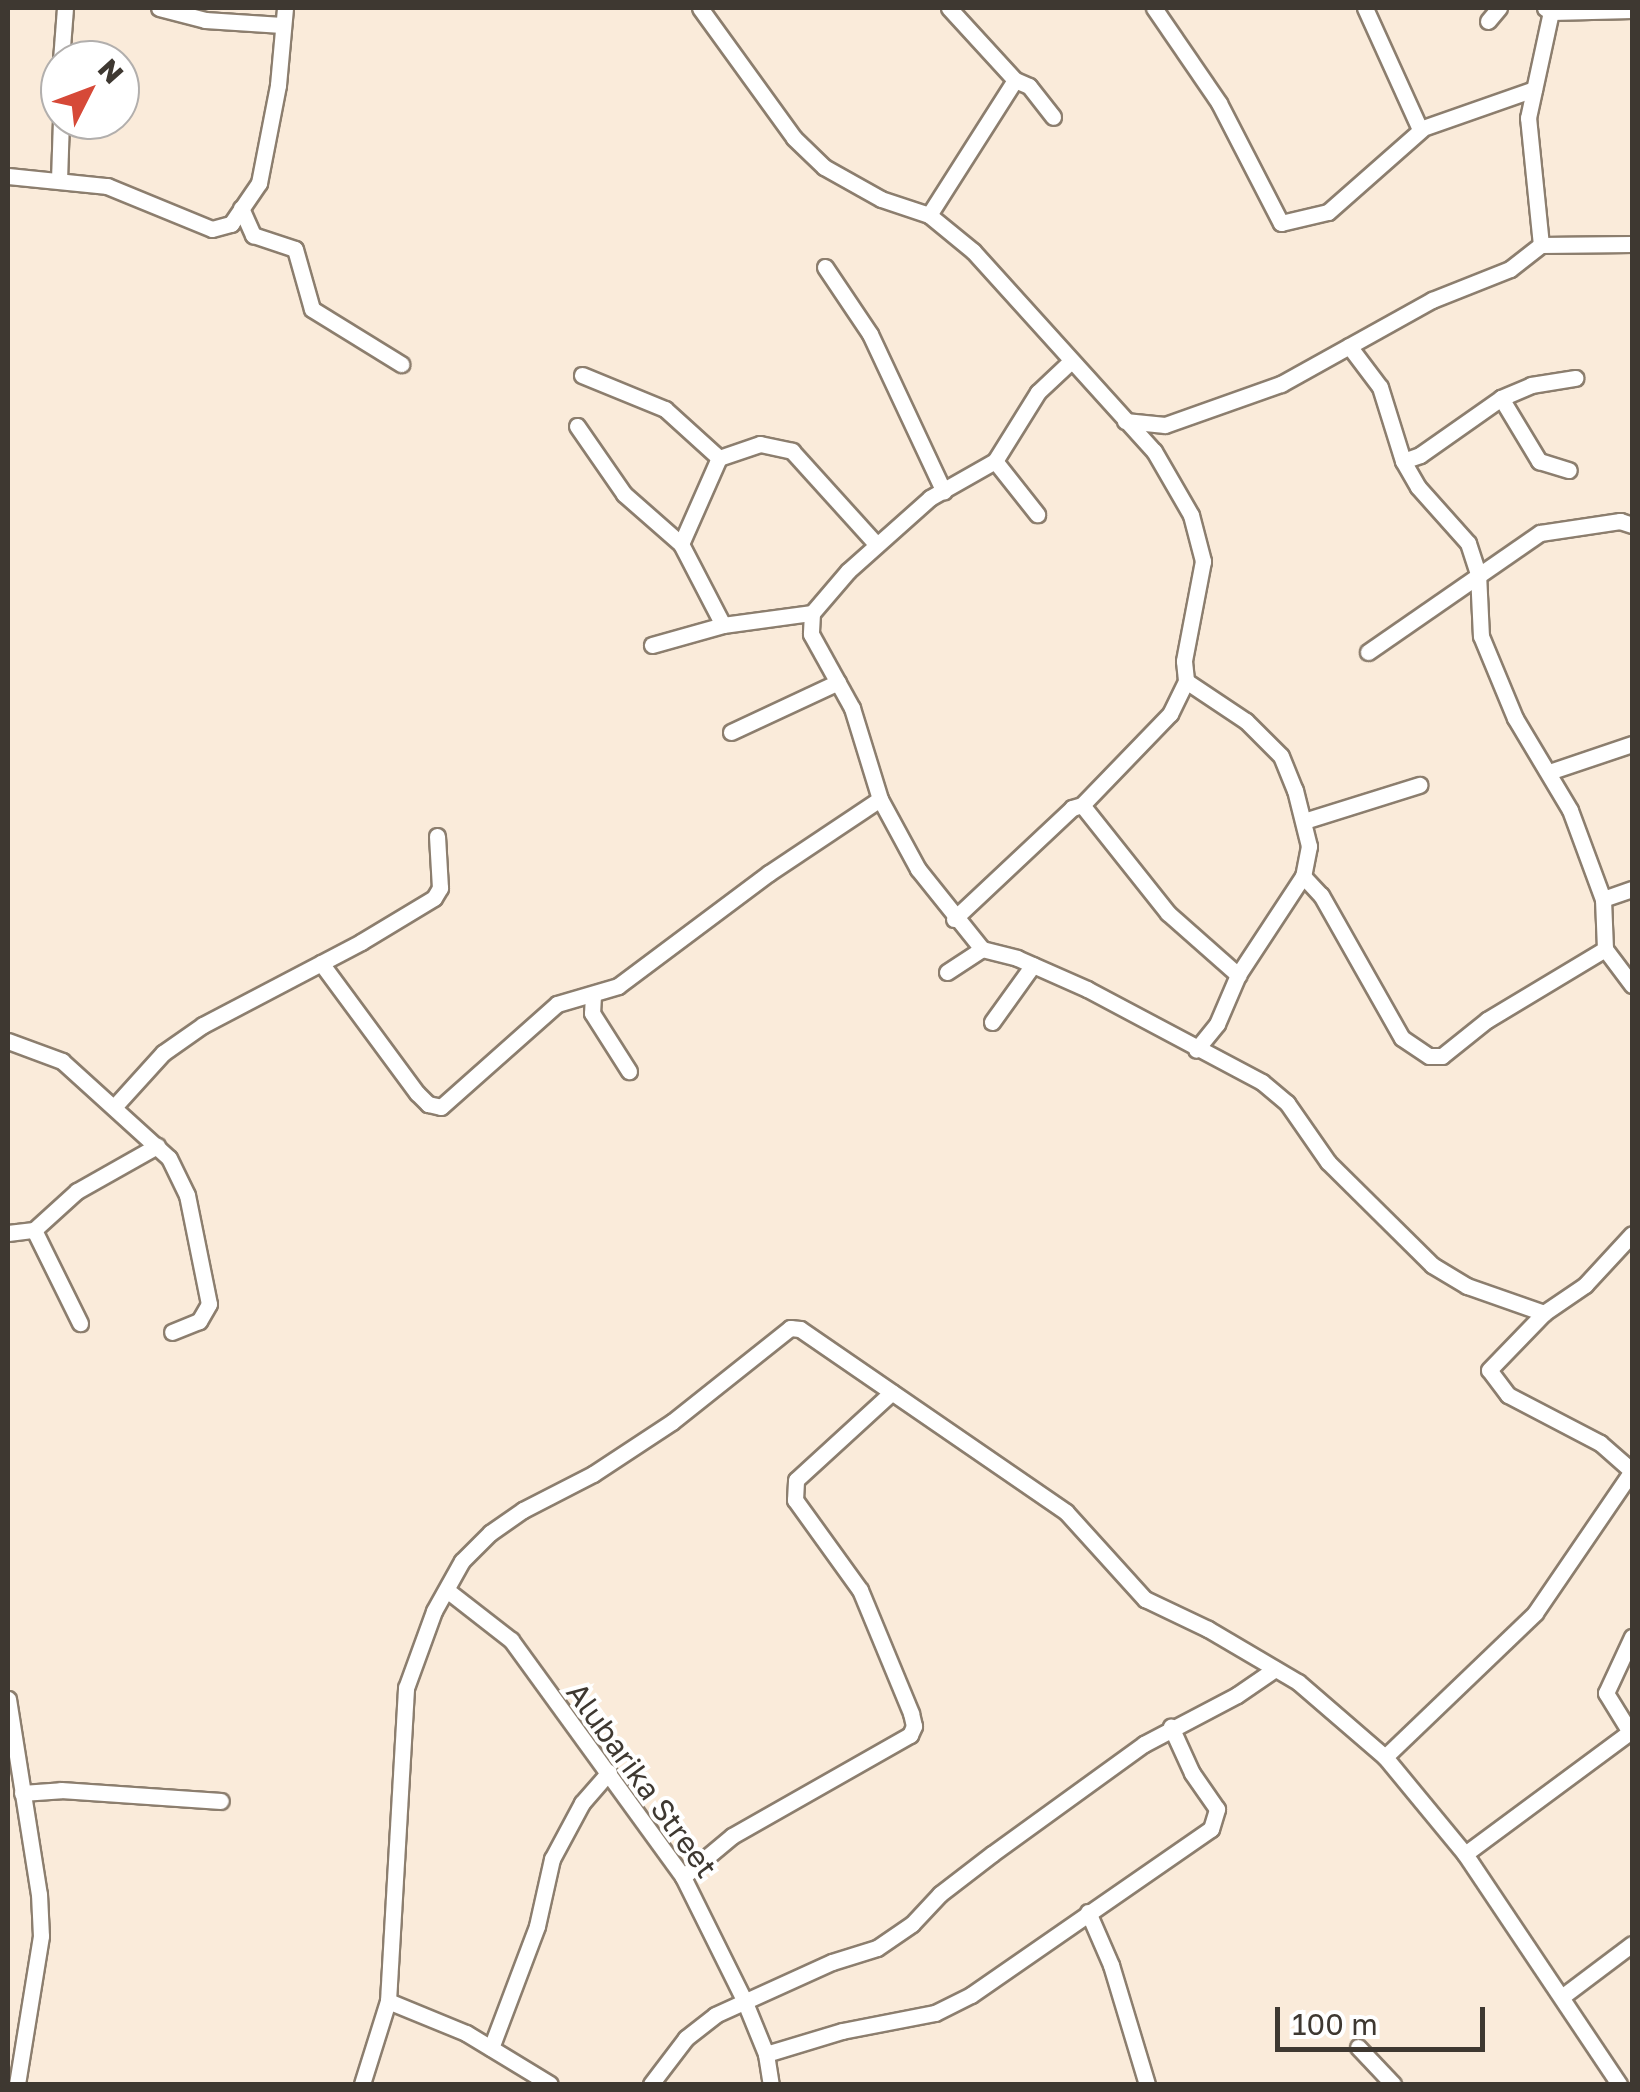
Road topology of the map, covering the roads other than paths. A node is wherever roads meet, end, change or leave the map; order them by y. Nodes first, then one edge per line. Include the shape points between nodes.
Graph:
1 (65, 8) edge
2 (159, 8) edge
3 (284, 8) edge
4 (700, 8) edge
5 (949, 8) edge
6 (1154, 8) edge
7 (1365, 8) edge
8 (1499, 8) edge
9 (1548, 10) edge
10 (1632, 10) edge
11 (1488, 21) dead end
12 (282, 25) junction
13 (63, 40) edge
14 (1015, 80) junction
15 (1534, 89) junction
16 (1052, 117) dead end
17 (1422, 129) junction
18 (59, 140) edge
19 (8, 176) edge
20 (58, 180) junction
21 (241, 208) junction
22 (929, 215) junction
23 (1632, 244) edge
24 (1541, 245) junction
25 (824, 267) dead end
26 (1349, 346) junction
27 (1070, 362) junction
28 (401, 364) dead end
29 (582, 375) dead end
30 (1575, 378) dead end
31 (1501, 398) junction
32 (1125, 421) junction
33 (576, 426) dead end
34 (720, 458) junction
35 (1403, 460) junction
36 (995, 461) junction
37 (1568, 470) dead end
38 (944, 492) junction
39 (1036, 514) dead end
40 (1632, 525) edge
41 (681, 544) junction
42 (876, 544) junction
43 (1478, 573) junction
44 (812, 613) junction
45 (722, 625) junction
46 (652, 645) dead end
47 (1368, 652) dead end
48 (1186, 681) junction
49 (838, 682) junction
50 (730, 732) dead end
51 (1632, 744) edge
52 (1549, 772) junction
53 (1419, 786) dead end
54 (880, 798) junction
55 (1082, 804) junction
56 (1304, 821) junction
57 (437, 836) dead end
58 (1303, 876) junction
59 (1632, 888) edge
60 (1602, 899) junction
61 (954, 919) junction
62 (982, 949) junction
63 (1604, 949) junction
64 (320, 963) junction
65 (1032, 965) junction
66 (947, 972) dead end
67 (1238, 975) junction
68 (1632, 985) edge
69 (592, 994) junction
70 (992, 1022) dead end
71 (8, 1041) edge
72 (1196, 1050) junction
73 (628, 1071) dead end
74 (115, 1106) junction
75 (157, 1146) junction
76 (34, 1230) junction
77 (8, 1233) edge
78 (1632, 1234) edge
79 (1544, 1314) junction
80 (80, 1323) dead end
81 (172, 1332) dead end
82 (892, 1392) junction
83 (1632, 1471) edge
84 (448, 1591) junction
85 (1632, 1637) edge
86 (1275, 1669) junction
87 (8, 1699) edge
88 (1172, 1728) junction
89 (1631, 1732) edge
90 (1385, 1757) junction
91 (610, 1772) junction
92 (22, 1793) junction
93 (221, 1800) dead end
94 (1465, 1854) junction
95 (683, 1877) junction
96 (1088, 1912) junction
97 (1632, 1944) edge
98 (1563, 1996) junction
99 (744, 2000) junction
100 (388, 2001) junction
101 (1358, 2047) dead end
102 (491, 2048) junction
103 (766, 2054) junction
104 (17, 2084) edge
105 (362, 2084) edge
106 (550, 2084) edge
107 (651, 2084) edge
108 (771, 2084) edge
109 (1147, 2084) edge
110 (1392, 2084) edge
111 (1619, 2084) edge

1 - 13 street
2 - 12 street via 205,20
3 - 12 street
4 - 22 street via 794,138 824,167 881,199
5 - 14 street
6 - 17 street via 1219,102 1281,223 1328,212
7 - 17 street
8 - 11 street
9 - 10 street
9 - 15 street
12 - 21 street via 259,184
14 - 16 street via 1029,86
14 - 22 street
15 - 17 street
15 - 24 street via 1528,118
18 - 20 street
19 - 20 street
20 - 21 street via 138,196 212,229 232,224
21 - 28 street via 253,235 295,249 312,310
22 - 27 street via 973,251
23 - 24 street
24 - 26 street via 1510,270 1432,300
25 - 38 street via 870,334
26 - 32 street via 1282,384 1195,417 1165,425
26 - 35 street via 1380,387
27 - 32 street
27 - 36 street via 1038,392
29 - 34 street via 665,410
30 - 31 street
31 - 35 street via 1420,456
31 - 37 street via 1539,461
32 - 48 street via 1154,451 1190,515 1203,561
33 - 41 street via 624,494
34 - 41 street
34 - 42 street via 760,444 792,451
35 - 43 street via 1418,488 1468,544
36 - 38 street
36 - 39 street
38 - 42 street
40 - 43 street via 1540,533
41 - 45 street
42 - 44 street
43 - 47 street
43 - 52 street via 1480,636 1515,718
44 - 45 street
44 - 49 street via 811,634
45 - 46 street
48 - 55 street via 1170,714
48 - 56 street via 1246,721 1282,756
49 - 50 street
49 - 54 street
51 - 52 street
52 - 60 street
53 - 56 street
54 - 61 street
54 - 69 street via 756,882 652,964
55 - 61 street
55 - 67 street via 1168,913
56 - 58 street via 1309,846
57 - 64 street via 440,888 434,898
58 - 63 street via 1321,894 1402,1038 1429,1056 1442,1056 1487,1020
58 - 67 street
59 - 60 street
60 - 63 street
61 - 62 street
62 - 65 street
62 - 66 street
63 - 68 street
64 - 69 street via 417,1093 441,1107 557,1004
64 - 74 street via 176,1044
65 - 70 street
65 - 72 street
67 - 72 street via 1218,1024
69 - 73 street via 592,1013
71 - 74 street via 62,1060
72 - 79 street via 1226,1060 1287,1103 1328,1162 1432,1265 1467,1286
74 - 75 street
75 - 76 street via 78,1190
75 - 81 street via 187,1195 209,1304 199,1321
76 - 77 street
76 - 80 street
78 - 79 street via 1584,1285
79 - 83 street via 1490,1370 1508,1395 1600,1443
82 - 84 street via 790,1328 648,1438 490,1533 462,1561
82 - 86 street via 1066,1512 1146,1599
82 - 95 street via 796,1480 794,1500 860,1590 914,1726 910,1735 732,1836
83 - 90 street via 1535,1613
84 - 91 street, Alubarika Street via 510,1640
84 - 100 street via 406,1688
85 - 89 street via 1606,1693
86 - 88 street
86 - 90 street
87 - 92 street
88 - 96 street via 1218,1817 1212,1828
88 - 99 street via 992,1854 877,1948
89 - 94 street
90 - 94 street
91 - 95 street, Alubarika Street
91 - 102 street via 582,1803 552,1859 537,1926
92 - 93 street
92 - 104 street via 41,1936
94 - 98 street
95 - 99 street, Alubarika Street
96 - 103 street via 971,1995 934,2013
96 - 109 street
97 - 98 street
98 - 111 street
99 - 103 street, Alubarika Street
99 - 107 street via 696,2028
100 - 102 street
100 - 105 street
101 - 110 street
102 - 106 street
103 - 108 street, Alubarika Street

